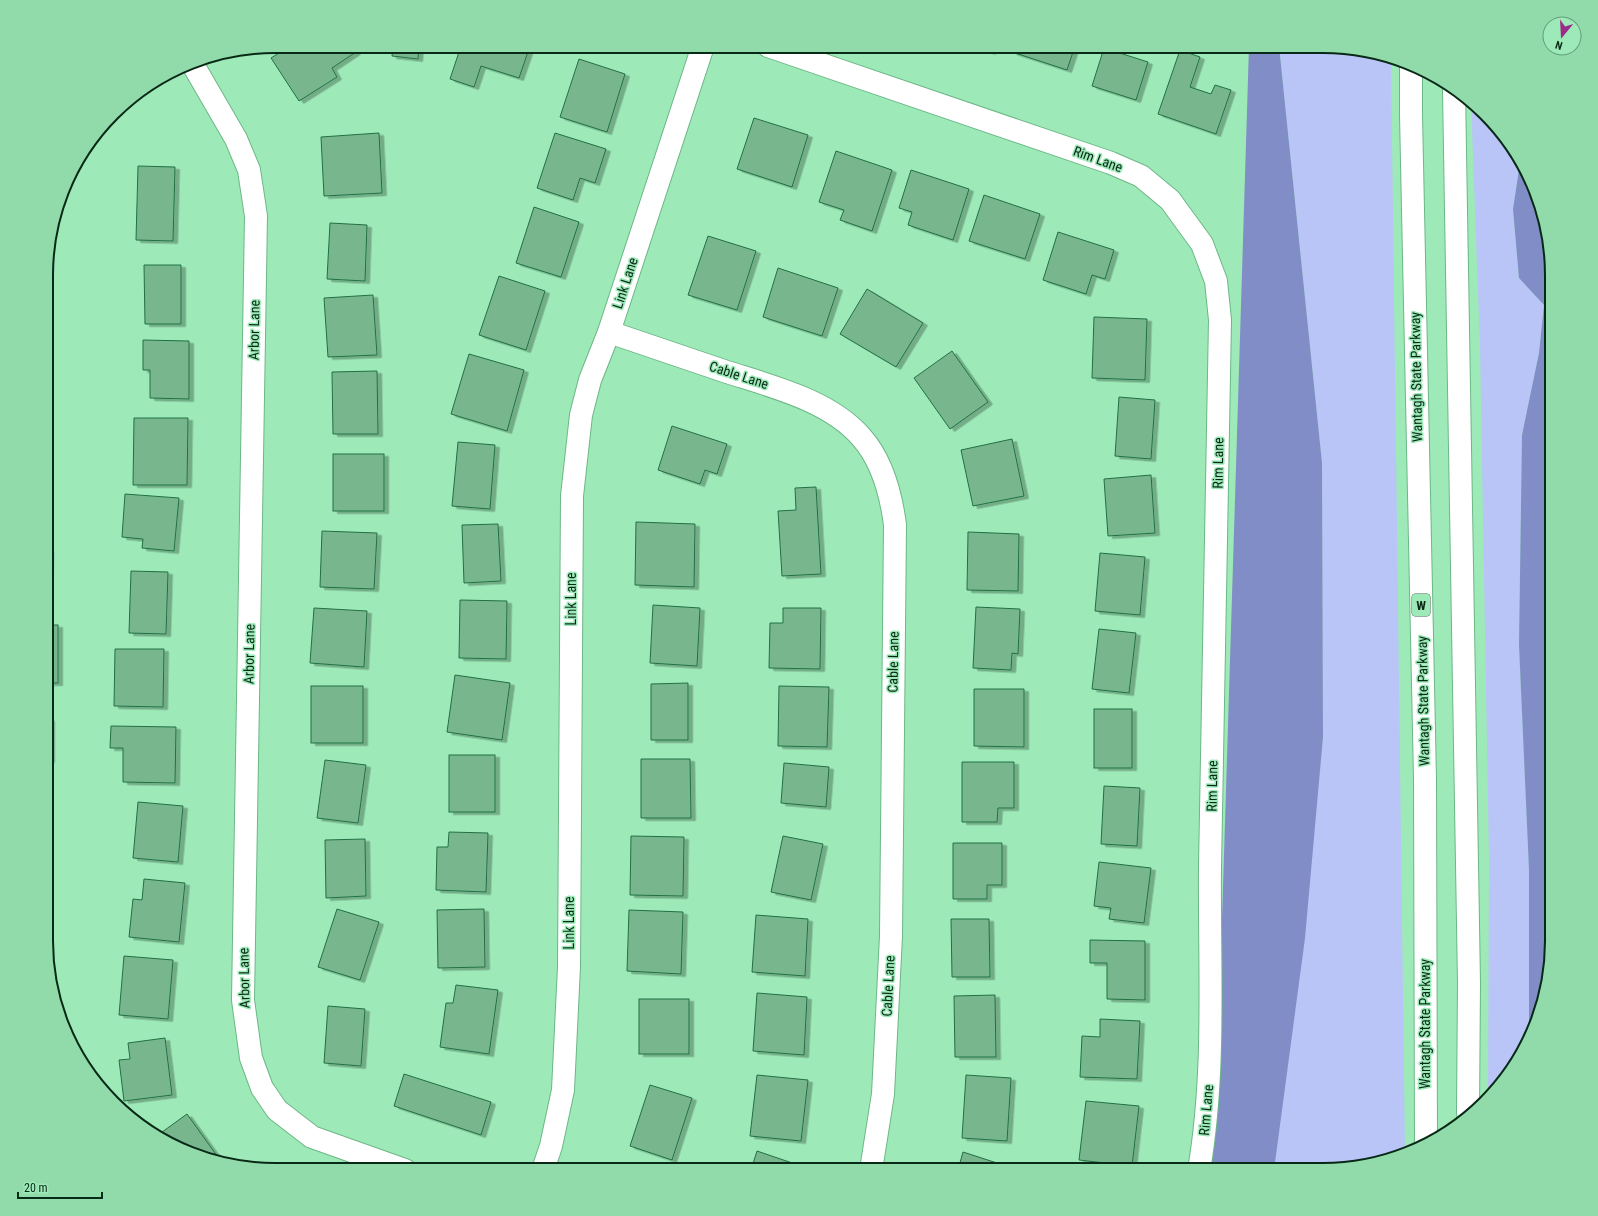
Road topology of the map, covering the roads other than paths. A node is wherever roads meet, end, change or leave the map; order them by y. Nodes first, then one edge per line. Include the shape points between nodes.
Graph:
1 (701, 53) edge
2 (789, 53) edge
3 (195, 68) edge
4 (1411, 71) edge
5 (1454, 96) edge
6 (609, 332) junction
7 (1468, 1109) edge
8 (1426, 1137) edge
9 (385, 1163) edge
10 (545, 1163) edge
11 (872, 1163) edge
12 (1200, 1163) edge

1 - 6 main road, Link Lane
2 - 12 main road, Rim Lane via 1111,163 1142,176 1170,200 1202,244 1216,281 1220,320 1211,854 1211,1049
3 - 9 main road, Arbor Lane via 236,139 249,170 256,216 243,1000 251,1058 262,1088 277,1110 312,1137
4 - 8 main road, Wantagh State Parkway / W via 1425,779
5 - 7 main road via 1468,959
6 - 10 main road, Link Lane via 590,380 581,416 572,496 568,982 563,1090
6 - 11 main road, Cable Lane via 791,393 838,415 863,438 881,466 892,501 895,525 891,936 883,1094

